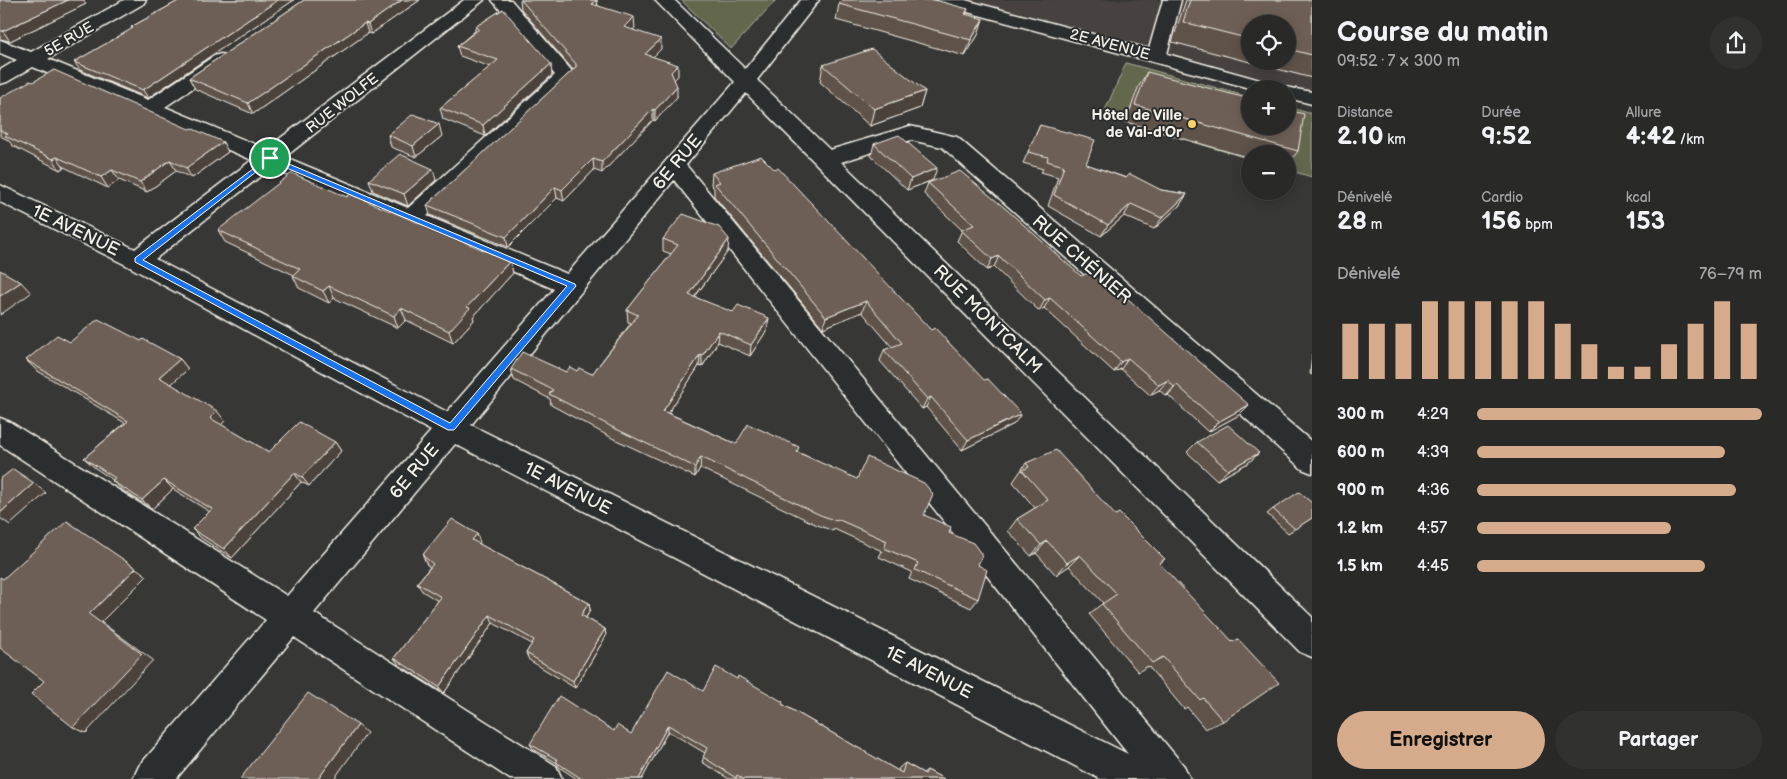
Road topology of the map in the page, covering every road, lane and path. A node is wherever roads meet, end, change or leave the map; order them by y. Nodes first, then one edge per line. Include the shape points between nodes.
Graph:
1 (137, 0) edge
2 (475, 0) edge
3 (501, 0) edge
4 (664, 0) edge
5 (810, 0) edge
6 (1172, 0) edge
7 (957, 2) edge
8 (0, 46) edge
9 (237, 48) edge
10 (1157, 56) junction
11 (33, 59) junction
12 (0, 78) edge
13 (1244, 80) edge
14 (746, 81) junction
15 (1296, 94) edge
16 (1312, 98) edge
17 (150, 108) junction
18 (270, 158) junction
19 (826, 159) junction
20 (674, 166) junction
21 (0, 193) edge
22 (411, 218) junction
23 (137, 260) junction
24 (572, 286) junction
25 (451, 428) junction
26 (0, 430) edge
27 (1312, 460) edge
28 (289, 617) junction
29 (1312, 640) edge
30 (152, 779) edge
31 (543, 779) edge
32 (1138, 779) edge
33 (1171, 779) edge

1 - 11 street, 5E RUE
2 - 18 street, RUE WOLFE
3 - 22 street via 566,76
4 - 14 street, RUE MONTCALM
5 - 14 street, 6E RUE
6 - 10 street
7 - 10 street, 2E AVENUE
8 - 11 street
9 - 17 street
10 - 13 street, 2E AVENUE
11 - 12 street, 5E RUE
11 - 17 street
14 - 19 street, RUE MONTCALM
14 - 20 street, 6E RUE
15 - 16 street
17 - 18 street
18 - 22 street
18 - 23 street, RUE WOLFE
19 - 27 street, RUE CHÉNIER via 910,133 949,142
19 - 29 street, RUE MONTCALM
20 - 24 street, 6E RUE
20 - 33 street
21 - 23 street, 1E AVENUE
22 - 24 street
23 - 25 street, 1E AVENUE
24 - 25 street, 6E RUE
25 - 28 street, 6E RUE
25 - 32 street, 1E AVENUE
26 - 28 street
28 - 30 street, 6E RUE
28 - 31 street

